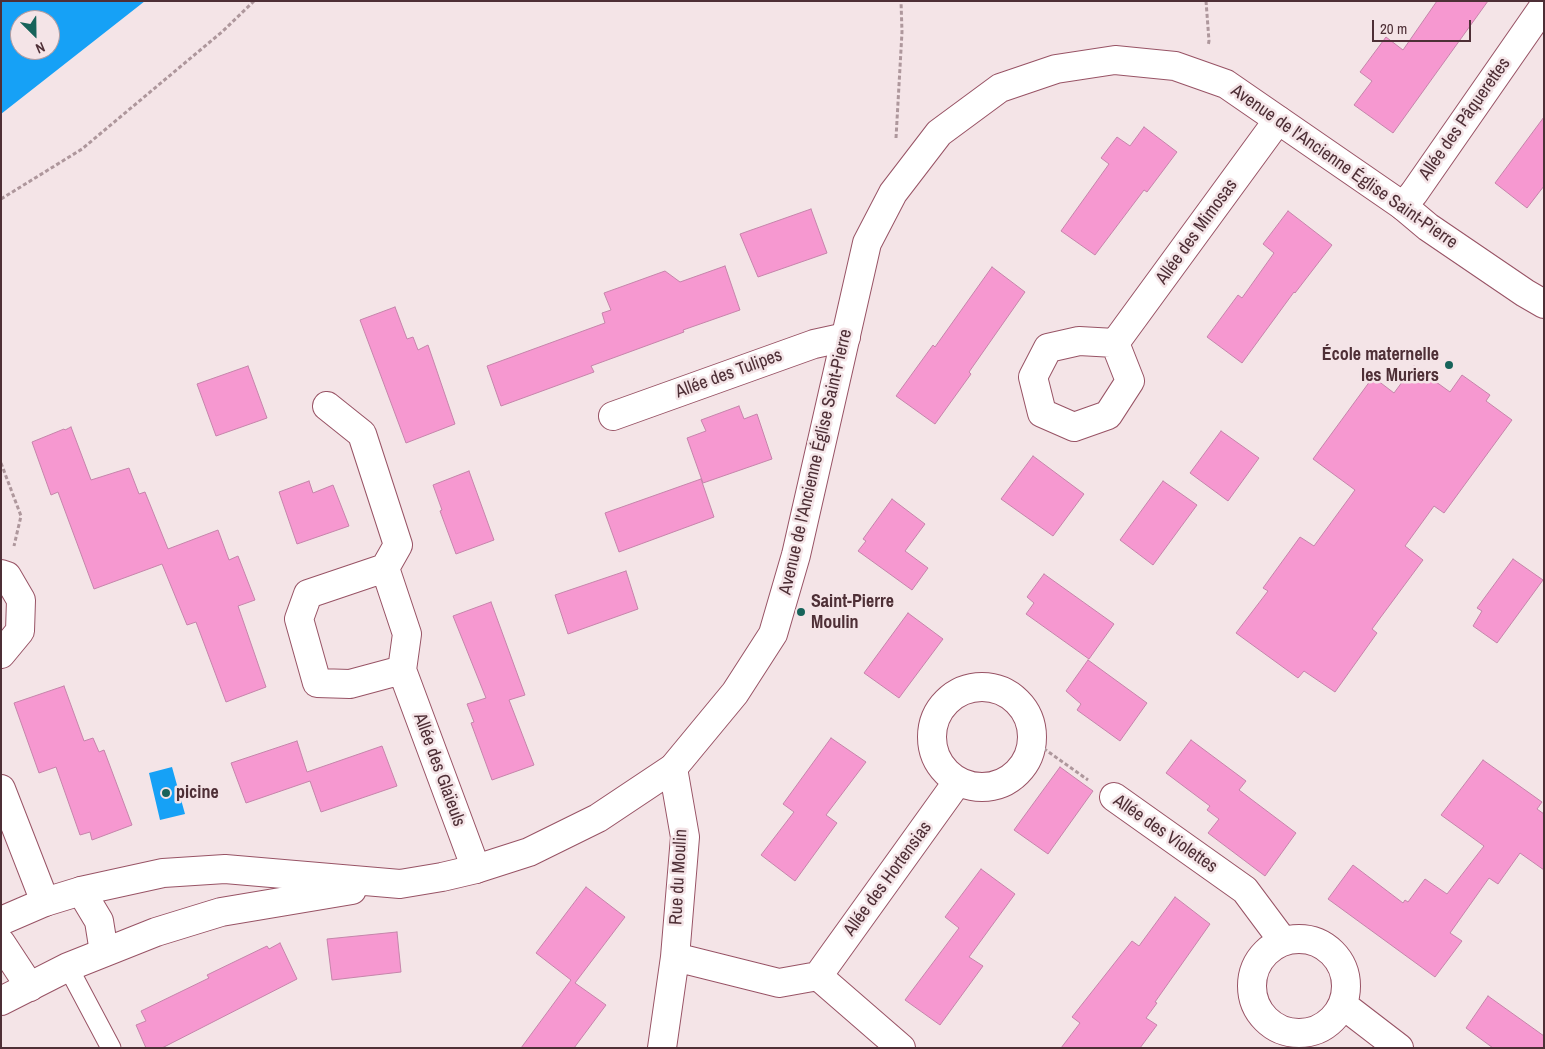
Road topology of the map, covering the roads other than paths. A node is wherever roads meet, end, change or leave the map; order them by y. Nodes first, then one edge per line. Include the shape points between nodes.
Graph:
1 (1544, 6) edge
2 (1278, 120) junction
3 (1403, 206) junction
4 (1544, 304) edge
5 (846, 337) junction
6 (1115, 343) dead end
7 (327, 406) dead end
8 (613, 416) dead end
9 (384, 568) junction
10 (4, 575) edge
11 (1, 654) edge
12 (402, 670) junction
13 (673, 768) junction
14 (958, 781) junction
15 (1, 789) edge
16 (1114, 797) road end
17 (476, 869) junction
18 (400, 884) junction
19 (81, 891) junction
20 (45, 902) junction
21 (1, 921) edge
22 (1283, 941) junction
23 (1, 943) edge
24 (104, 952) junction
25 (675, 957) junction
26 (68, 967) junction
27 (818, 976) junction
28 (30, 987) junction
29 (1, 1001) edge
30 (1343, 1005) junction
31 (111, 1048) edge
32 (649, 1048) edge
33 (662, 1048) edge
34 (901, 1048) edge
35 (1399, 1048) edge

1 - 3 street, Allée des Pâquerettes
2 - 3 street, Avenue de l'Ancienne Église Saint-Pierre
2 - 5 street, Avenue de l'Ancienne Église Saint-Pierre via 1226,84 1175,66 1116,60 1056,69 1000,88 939,133 893,193 867,243
2 - 6 street, Allée des Mimosas
3 - 4 street, Avenue de l'Ancienne Église Saint-Pierre via 1428,227
5 - 8 street, Allée des Tulipes via 814,344
5 - 13 street, Avenue de l'Ancienne Église Saint-Pierre via 796,555 773,634 735,693
7 - 9 street via 362,434 398,545
9 - 12 street, Allée des Glaïeuls via 407,634
9 - 12 street via 308,594 299,619 317,683 350,684
10 - 11 street via 21,600 20,631
12 - 17 street, Allée des Glaïeuls
13 - 17 street, Avenue de l'Ancienne Église Saint-Pierre via 598,818 529,852
13 - 25 street, Rue du Moulin via 685,836
14 - 14 street via 982,788 1006,782 1025,765 1033,741 1030,722 1021,705 1006,693 987,687 968,690 950,699 938,714 932,732 934,752 943,769
14 - 27 street, Allée des Hortensias
15 - 20 street
16 - 22 street, Allée des Violettes via 1245,890
17 - 18 street, Avenue de l'Ancienne Église Saint-Pierre
18 - 19 street, Avenue de l'Ancienne Église Saint-Pierre via 224,869 164,873
18 - 24 street via 221,912
19 - 20 street, Avenue de l'Ancienne Église Saint-Pierre
19 - 24 street via 100,921
20 - 21 street, Avenue de l'Ancienne Église Saint-Pierre
22 - 30 street via 1310,940 1334,953 1347,978
22 - 30 street via 1264,954 1252,975 1253,998 1264,1019 1284,1031 1308,1033 1329,1024
23 - 28 street
24 - 26 street
25 - 27 street via 779,983
25 - 32 street, Rue du Moulin
25 - 33 street, Rue du Moulin
26 - 28 street
26 - 31 lane
27 - 34 street
28 - 29 street
30 - 35 street

